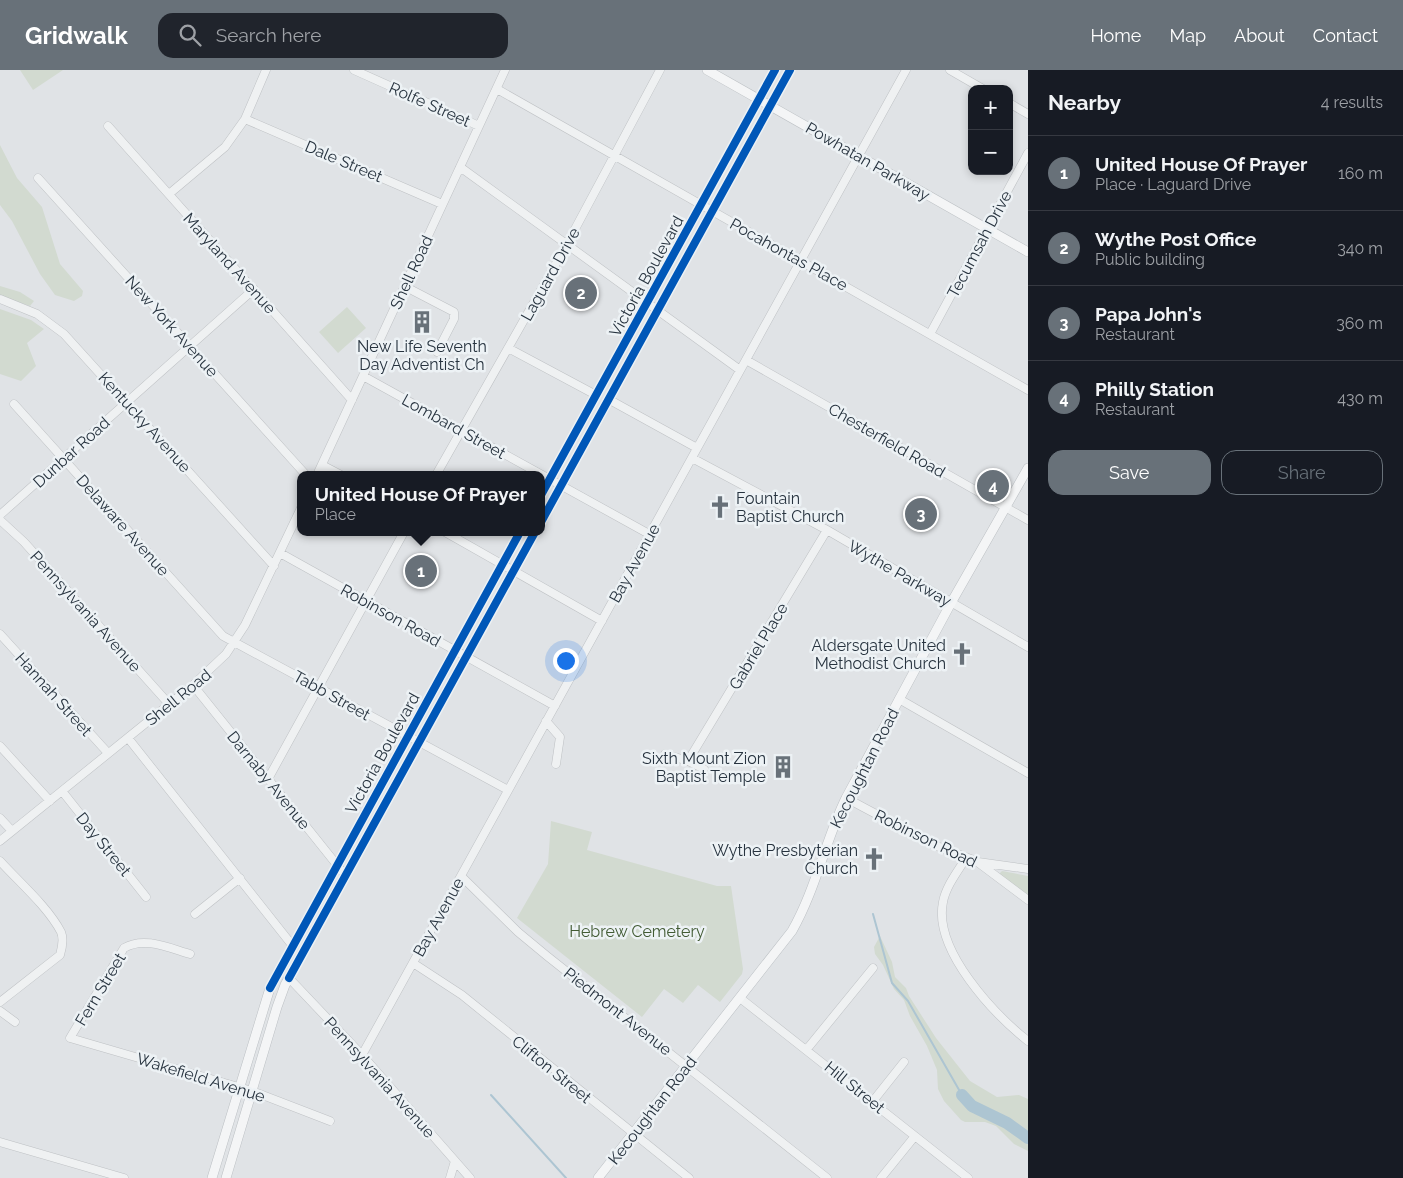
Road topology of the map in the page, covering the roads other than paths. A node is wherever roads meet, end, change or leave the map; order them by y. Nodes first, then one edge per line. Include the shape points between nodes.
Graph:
1 (266, 70) edge
2 (354, 70) edge
3 (505, 70) edge
4 (660, 70) edge
5 (707, 70) edge
6 (775, 70) edge
7 (790, 70) edge
8 (906, 70) edge
9 (950, 70) edge
10 (976, 85) edge
11 (497, 88) junction
12 (759, 99) junction
13 (1013, 105) edge
14 (771, 106) junction
15 (1028, 114) edge
16 (245, 119) junction
17 (108, 126) dead end
18 (479, 126) junction
19 (1028, 153) edge
20 (614, 155) junction
21 (858, 156) junction
22 (460, 166) junction
23 (38, 178) dead end
24 (169, 194) junction
25 (442, 204) junction
26 (701, 204) junction
27 (712, 211) junction
28 (987, 229) junction
29 (567, 244) junction
30 (1028, 252) edge
31 (801, 260) junction
32 (404, 286) junction
33 (254, 289) junction
34 (0, 299) edge
35 (648, 302) junction
36 (658, 309) junction
37 (930, 334) junction
38 (191, 345) junction
39 (508, 348) junction
40 (437, 352) dead end
41 (746, 360) junction
42 (740, 370) junction
43 (363, 376) junction
44 (1028, 390) edge
45 (596, 395) junction
46 (608, 399) junction
47 (352, 400) junction
48 (126, 402) junction
49 (14, 404) dead end
50 (462, 429) junction
51 (697, 448) junction
52 (692, 458) junction
53 (64, 459) junction
54 (322, 464) junction
55 (1028, 468) edge
56 (302, 471) edge
57 (319, 471) edge
58 (334, 471) edge
59 (438, 471) edge
60 (536, 471) edge
61 (545, 476) edge
62 (550, 479) junction
63 (561, 486) junction
64 (545, 488) edge
65 (1006, 508) junction
66 (0, 515) edge
67 (545, 515) edge
68 (297, 517) edge
69 (0, 520) edge
70 (1028, 520) edge
71 (827, 530) junction
72 (649, 534) junction
73 (402, 536) edge
74 (452, 536) edge
75 (518, 536) edge
76 (533, 536) edge
77 (280, 553) junction
78 (502, 564) junction
79 (274, 566) junction
80 (514, 571) junction
81 (367, 602) junction
82 (951, 603) junction
83 (602, 621) junction
84 (0, 634) edge
85 (236, 642) junction
86 (1028, 647) edge
87 (455, 650) junction
88 (467, 656) junction
89 (193, 685) junction
90 (318, 687) junction
91 (899, 699) junction
92 (169, 704) junction
93 (555, 706) junction
94 (546, 722) junction
95 (408, 736) junction
96 (128, 738) junction
97 (419, 742) junction
98 (0, 746) edge
99 (108, 753) junction
100 (665, 754) dead end
101 (688, 761) junction
102 (556, 764) dead end
103 (704, 769) dead end
104 (1028, 773) edge
105 (268, 779) junction
106 (508, 790) junction
107 (62, 791) junction
108 (846, 798) junction
109 (50, 801) junction
110 (0, 818) edge
111 (12, 831) junction
112 (0, 841) edge
113 (966, 858) junction
114 (976, 861) junction
115 (0, 862) edge
116 (337, 865) junction
117 (1028, 870) edge
118 (346, 875) junction
119 (461, 876) junction
120 (240, 878) junction
121 (146, 897) dead end
122 (1028, 900) edge
123 (195, 914) dead end
124 (292, 945) junction
125 (190, 954) dead end
126 (413, 963) junction
127 (873, 968) dead end
128 (289, 978) junction
129 (740, 998) junction
130 (0, 1002) edge
131 (0, 1011) edge
132 (15, 1022) dead end
133 (70, 1038) joint
134 (1028, 1041) edge
135 (807, 1049) junction
136 (362, 1055) junction
137 (904, 1062) dead end
138 (687, 1066) junction
139 (239, 1087) junction
140 (252, 1091) junction
141 (873, 1101) junction
142 (330, 1121) dead end
143 (633, 1134) junction
144 (915, 1136) junction
145 (0, 1142) edge
146 (455, 1161) junction
147 (124, 1178) edge
148 (212, 1178) edge
149 (226, 1178) edge
150 (450, 1178) edge
151 (470, 1178) edge
152 (598, 1178) edge
153 (689, 1178) edge
154 (826, 1178) edge
155 (880, 1178) edge
156 (968, 1178) edge

1 - 16 street
2 - 18 street, Rolfe Street
3 - 11 street, Shell Road
4 - 20 street, Laguard Drive
5 - 12 main road, Powhatan Parkway
6 - 12 main road, Victoria Boulevard
7 - 14 main road, Victoria Boulevard
8 - 21 street, Bay Avenue
9 - 10 street
11 - 18 street, Shell Road
11 - 20 street, Pocahontas Place
12 - 14 main road, Powhatan Parkway
12 - 26 main road, Victoria Boulevard
13 - 15 street
14 - 21 main road, Powhatan Parkway
14 - 27 main road, Victoria Boulevard
16 - 24 street via 225,147
16 - 25 street, Dale Street
17 - 24 street, Maryland Avenue
18 - 22 street, Shell Road
19 - 28 street, Tecumsah Drive
20 - 26 street, Pocahontas Place
20 - 29 street, Laguard Drive
21 - 28 main road, Powhatan Parkway
21 - 31 street, Bay Avenue
22 - 25 street, Shell Road
22 - 29 street
23 - 38 street, New York Avenue
24 - 33 street, Maryland Avenue
25 - 32 street, Shell Road
26 - 27 street, Pocahontas Place
26 - 35 main road, Victoria Boulevard
27 - 31 street, Pocahontas Place
27 - 36 main road, Victoria Boulevard
28 - 30 main road, Powhatan Parkway
28 - 37 street, Tecumsah Drive
29 - 35 street
29 - 39 street, Laguard Drive
31 - 37 street, Pocahontas Place
31 - 41 street, Bay Avenue
32 - 40 street via 454,312 454,319
32 - 43 street, Shell Road
33 - 38 street, Dunbar Road
33 - 47 street, Maryland Avenue
34 - 48 street, Kentucky Avenue via 37,314 59,329
35 - 36 street
35 - 45 main road, Victoria Boulevard
36 - 42 street
36 - 46 main road, Victoria Boulevard
37 - 44 street, Pocahontas Place
38 - 48 street, Dunbar Road
38 - 56 street, New York Avenue
39 - 45 street
39 - 50 street, Laguard Drive
41 - 42 street, Bay Avenue
41 - 65 street, Chesterfield Road
42 - 51 street, Bay Avenue
43 - 47 street, Shell Road
43 - 50 street, Lombard Street
45 - 62 main road, Victoria Boulevard
46 - 51 street
46 - 63 main road, Victoria Boulevard
47 - 54 street, Shell Road
48 - 53 street, Dunbar Road
48 - 79 street, Kentucky Avenue
49 - 53 street, Delaware Avenue
50 - 59 street, Laguard Drive
50 - 60 street, Lombard Street
51 - 52 street, Bay Avenue
52 - 71 street, Wythe Parkway
52 - 72 street, Bay Avenue
53 - 66 street, Dunbar Road
53 - 85 street, Delaware Avenue via 216,630
54 - 57 street, Shell Road
54 - 58 street
55 - 65 main road, Kecoughtan Road
61 - 62 street, Lombard Street
62 - 63 street, Lombard Street
62 - 64 main road, Victoria Boulevard
63 - 67 main road, Victoria Boulevard
63 - 72 street, Lombard Street
65 - 70 street, Chesterfield Road
65 - 82 main road, Kecoughtan Road
68 - 77 street, Shell Road
69 - 92 street, Pennsylvania Avenue via 24,542
71 - 82 street, Wythe Parkway
71 - 101 street, Gabriel Place
72 - 83 street, Bay Avenue
73 - 81 street
74 - 78 street
75 - 78 main road, Victoria Boulevard
76 - 80 main road, Victoria Boulevard
77 - 79 street, Shell Road
77 - 81 street, Robinson Road
78 - 80 street
78 - 87 main road, Victoria Boulevard
79 - 85 street, Shell Road
80 - 83 street
80 - 88 main road, Victoria Boulevard
81 - 87 street, Robinson Road
81 - 90 street
82 - 86 street, Wythe Parkway
82 - 91 main road, Kecoughtan Road
83 - 93 street, Bay Avenue
84 - 99 street, Hannah Street
85 - 89 street, Shell Road
85 - 90 street, Tabb Street
87 - 88 street, Robinson Road
87 - 95 main road, Victoria Boulevard
88 - 93 street, Robinson Road
88 - 97 main road, Victoria Boulevard
89 - 92 street, Shell Road
89 - 105 street, Darnaby Avenue
90 - 95 street, Tabb Street
90 - 105 street
91 - 104 street
91 - 108 main road, Kecoughtan Road
92 - 96 street, Shell Road
93 - 94 street, Bay Avenue
94 - 102 street via 560,737
94 - 106 street, Bay Avenue
95 - 97 street, Tabb Street
95 - 116 main road, Victoria Boulevard
96 - 99 street, Shell Road
96 - 120 street
97 - 106 street, Tabb Street
97 - 118 main road, Victoria Boulevard
98 - 109 street
99 - 107 street, Shell Road
100 - 101 street
101 - 103 street
105 - 116 street, Darnaby Avenue
106 - 119 street, Bay Avenue
107 - 109 street, Shell Road
107 - 121 street, Day Street
108 - 113 street, Robinson Road via 934,845
108 - 129 main road, Kecoughtan Road via 802,914
109 - 111 street, Shell Road
110 - 111 street
111 - 112 street, Shell Road
113 - 114 street, Robinson Road
113 - 134 street via 950,883 943,902 943,923 949,941 957,960 984,1002
114 - 117 street
114 - 122 street, Robinson Road
115 - 130 street via 62,933 60,955
116 - 118 street, Darnaby Avenue
116 - 124 main road, Victoria Boulevard
118 - 128 main road, Victoria Boulevard
119 - 126 street, Bay Avenue
119 - 138 street, Piedmont Avenue via 518,932
120 - 123 street
120 - 124 street
124 - 139 main road, Victoria Boulevard via 265,1001
125 - 133 street, Fern Street via 143,942 134,942 124,948
126 - 136 street, Bay Avenue
126 - 143 street, Clifton Street via 462,995
127 - 135 street
128 - 136 street, Pennsylvania Avenue
128 - 140 main road, Victoria Boulevard
129 - 135 street, Hill Street
129 - 138 main road, Kecoughtan Road
131 - 132 street
133 - 139 street, Wakefield Avenue
135 - 141 street, Hill Street
136 - 146 street, Pennsylvania Avenue
137 - 141 street
138 - 143 main road, Kecoughtan Road
138 - 154 street, Piedmont Avenue
139 - 140 street, Wakefield Avenue
139 - 148 main road, Victoria Boulevard
140 - 142 street, Wakefield Avenue
140 - 149 main road, Victoria Boulevard
141 - 144 street, Hill Street
143 - 152 main road, Kecoughtan Road
143 - 153 street, Clifton Street
144 - 155 street
144 - 156 street, Hill Street
145 - 147 street
146 - 150 street
146 - 151 street, Pennsylvania Avenue

